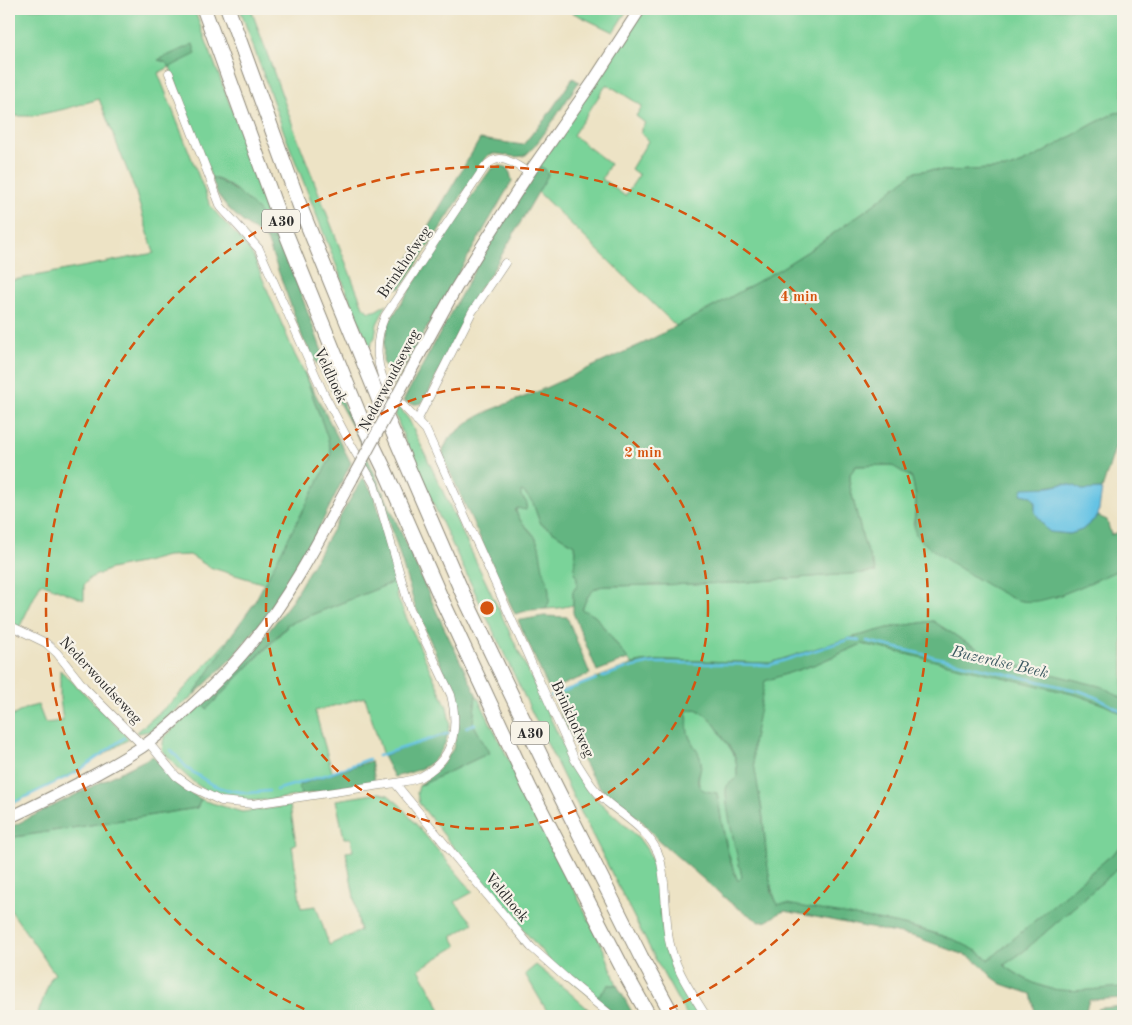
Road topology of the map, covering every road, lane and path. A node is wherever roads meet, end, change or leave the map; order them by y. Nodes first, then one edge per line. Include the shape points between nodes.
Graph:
1 (204, 9) edge
2 (228, 9) edge
3 (640, 9) edge
4 (169, 73) dead end
5 (529, 172) junction
6 (505, 263) dead end
7 (417, 421) junction
8 (9, 625) edge
9 (146, 744) junction
10 (395, 783) junction
11 (9, 818) edge
12 (612, 1016) edge
13 (649, 1016) edge
14 (673, 1016) edge
15 (706, 1016) edge

1 - 13 highway, A30 via 279,216 366,431 529,787
2 - 14 highway, A30 via 305,218 378,400 462,592 550,777
3 - 5 street, Nederwoudseweg
4 - 10 street, Veldhoek via 221,207 259,249 323,392 374,484 410,609 451,695 456,724 445,756 420,777
5 - 7 street, Brinkhofweg via 502,159 488,163 383,321 378,338 381,374 390,392
5 - 9 street, Nederwoudseweg, bridge via 456,288 299,576 254,640 228,670
6 - 7 street via 472,312
7 - 15 street, Brinkhofweg via 426,430 575,760 606,802 634,822 659,854 670,941 686,982
8 - 9 street, Nederwoudseweg via 46,643 84,687
9 - 10 street, Veldhoek via 190,786 229,802 253,804
9 - 11 street, Nederwoudseweg via 95,775
10 - 12 street, Veldhoek via 532,947

